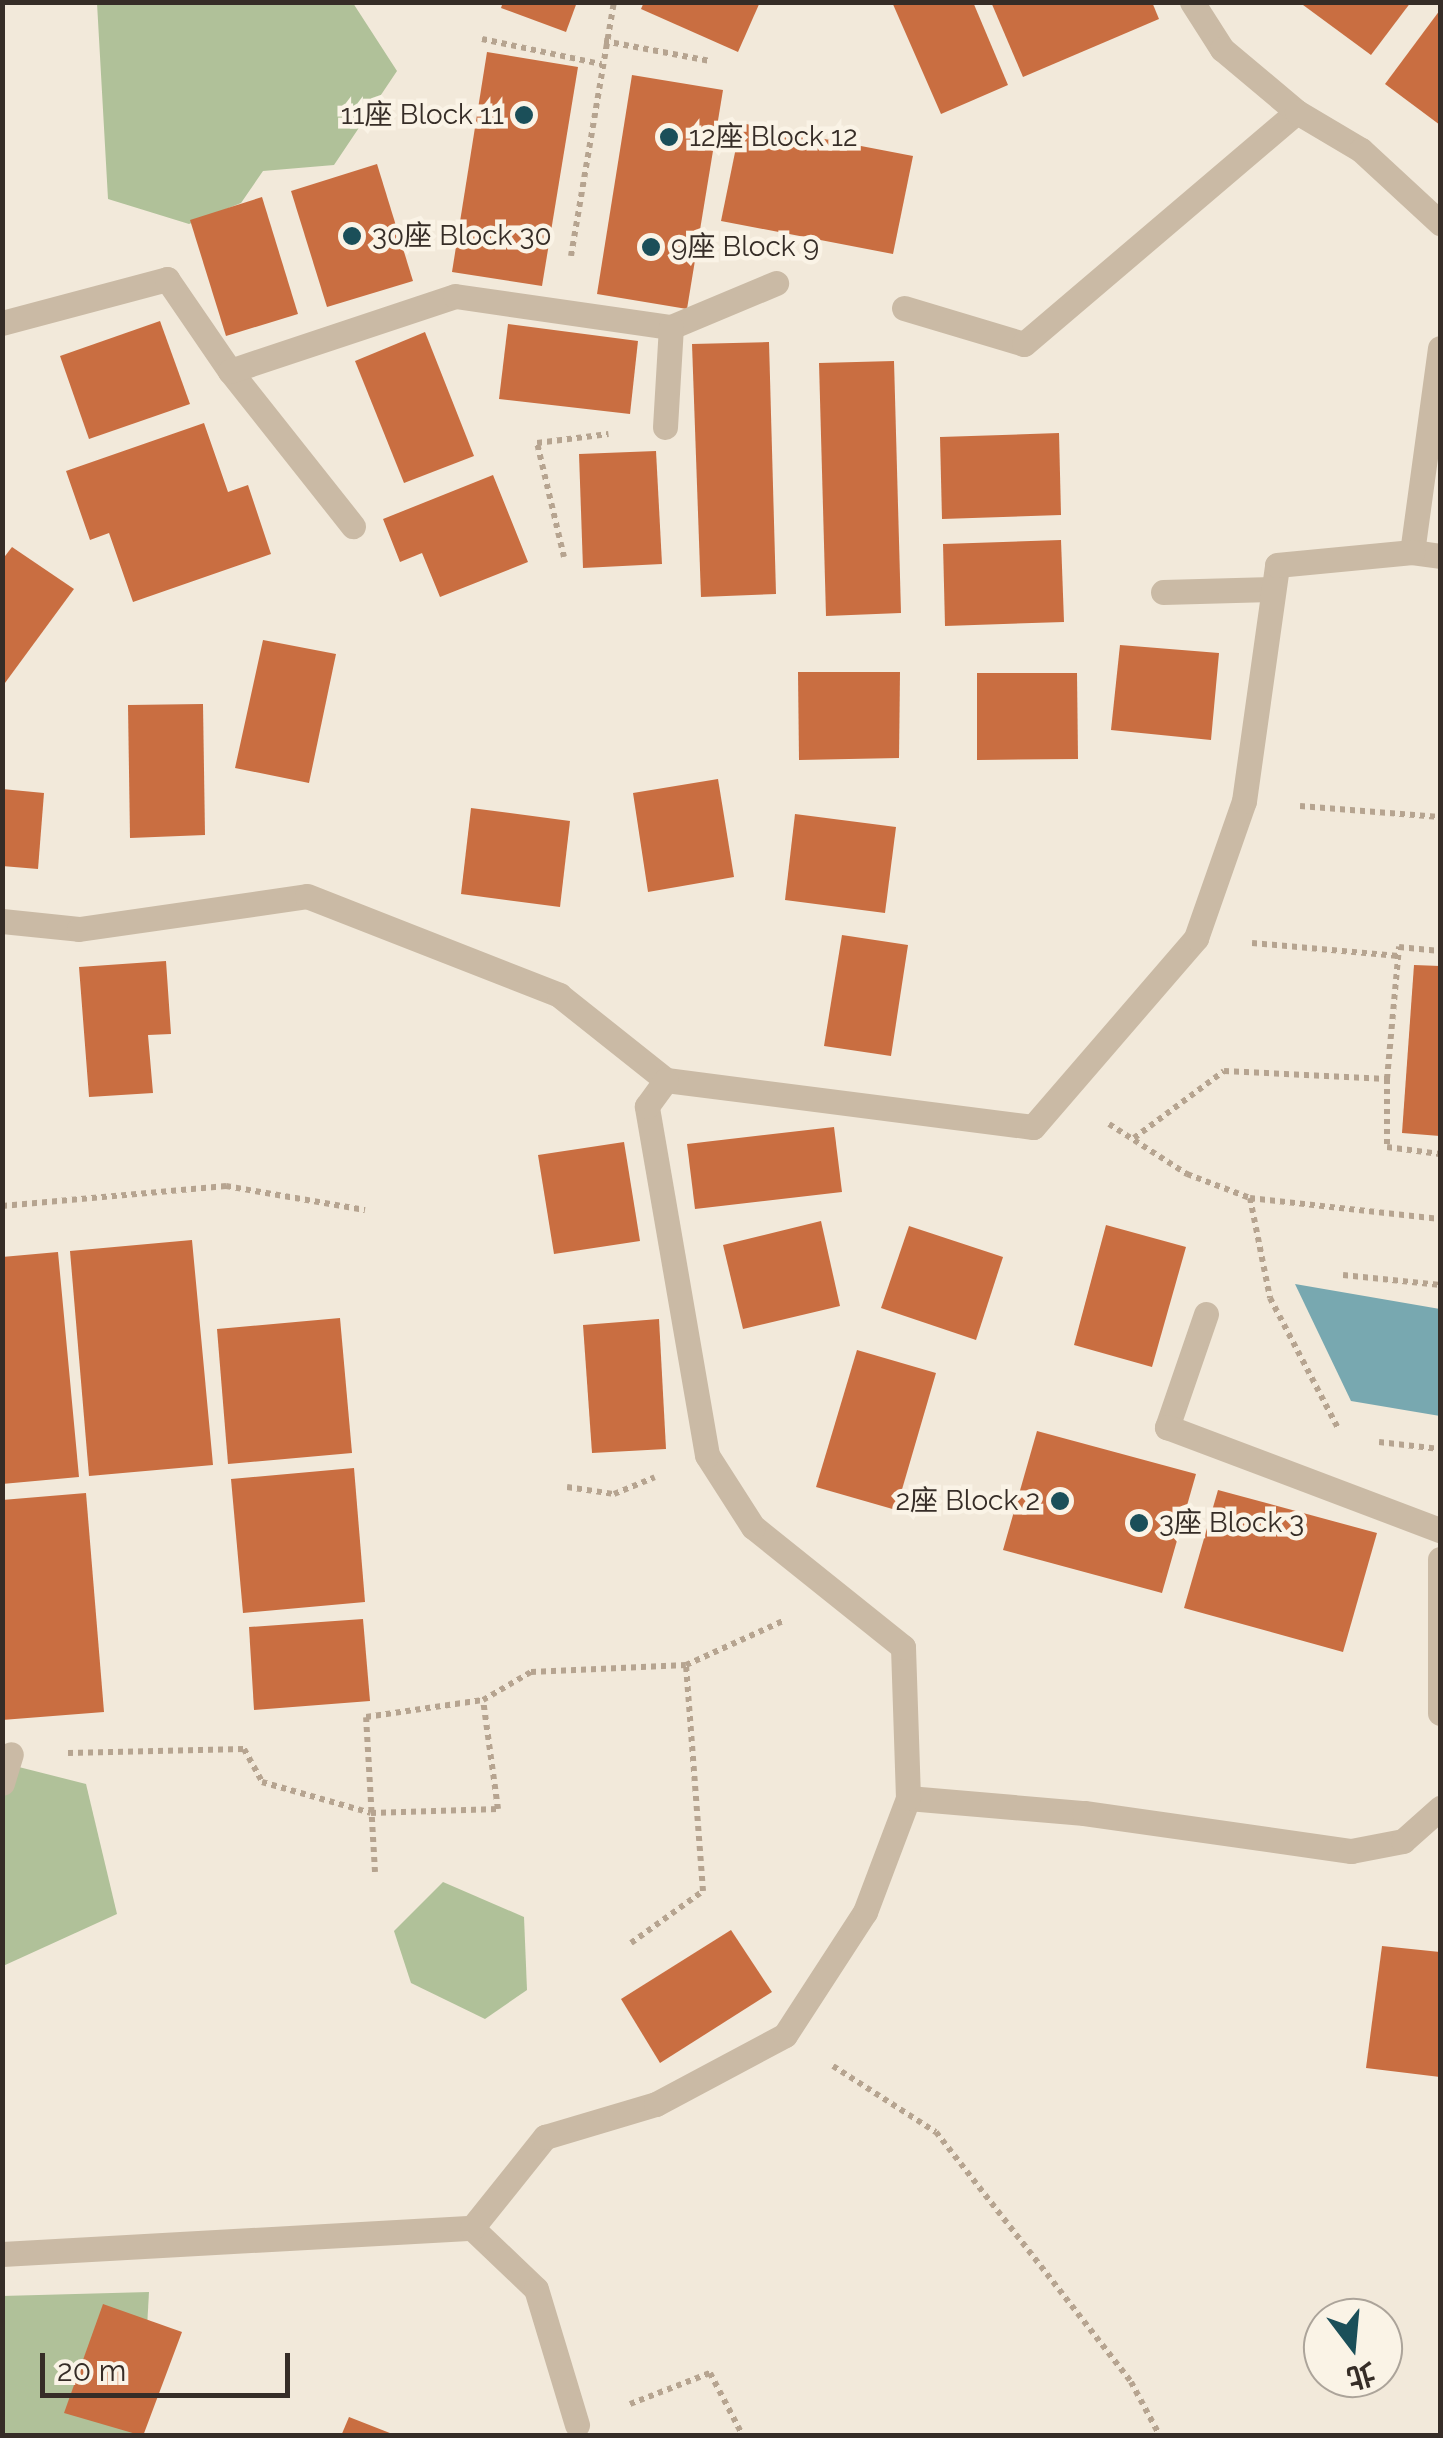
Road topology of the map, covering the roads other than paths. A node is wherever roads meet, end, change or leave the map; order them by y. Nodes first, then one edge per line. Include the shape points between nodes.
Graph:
1 (1192, 2) edge
2 (1297, 112) junction
3 (1440, 223) edge
4 (776, 283) dead end
5 (904, 308) dead end
6 (2, 323) edge
7 (672, 328) junction
8 (1440, 348) edge
9 (230, 371) junction
10 (665, 427) road end
11 (353, 526) dead end
12 (1412, 552) junction
13 (1440, 556) edge
14 (1273, 589) junction
15 (1163, 592) dead end
16 (2, 922) edge
17 (666, 1080) junction
18 (1206, 1314) dead end
19 (1440, 1530) edge
20 (1440, 1559) edge
21 (1440, 1713) edge
22 (10, 1754) road end
23 (2, 1783) edge
24 (908, 1798) junction
25 (1440, 1808) edge
26 (472, 2228) junction
27 (2, 2254) edge
28 (577, 2424) road end

1 - 2 street via 1222,49
2 - 3 street via 1361,150
2 - 5 street via 1024,344
4 - 7 street
6 - 9 street via 167,278
7 - 9 street via 455,296
7 - 10 street
8 - 12 street
9 - 11 street
12 - 13 street
12 - 14 street via 1277,565
14 - 15 street
14 - 17 street via 1244,801 1196,938 1033,1127
16 - 17 street via 79,929 307,896 559,995
17 - 24 street via 647,1106 707,1456 753,1527 903,1647
18 - 19 street via 1166,1427
20 - 21 street
22 - 23 street
24 - 25 street via 1084,1813 1351,1852 1402,1841
24 - 26 street via 865,1912 786,2035 656,2104 546,2137
26 - 27 street
26 - 28 street via 536,2289

